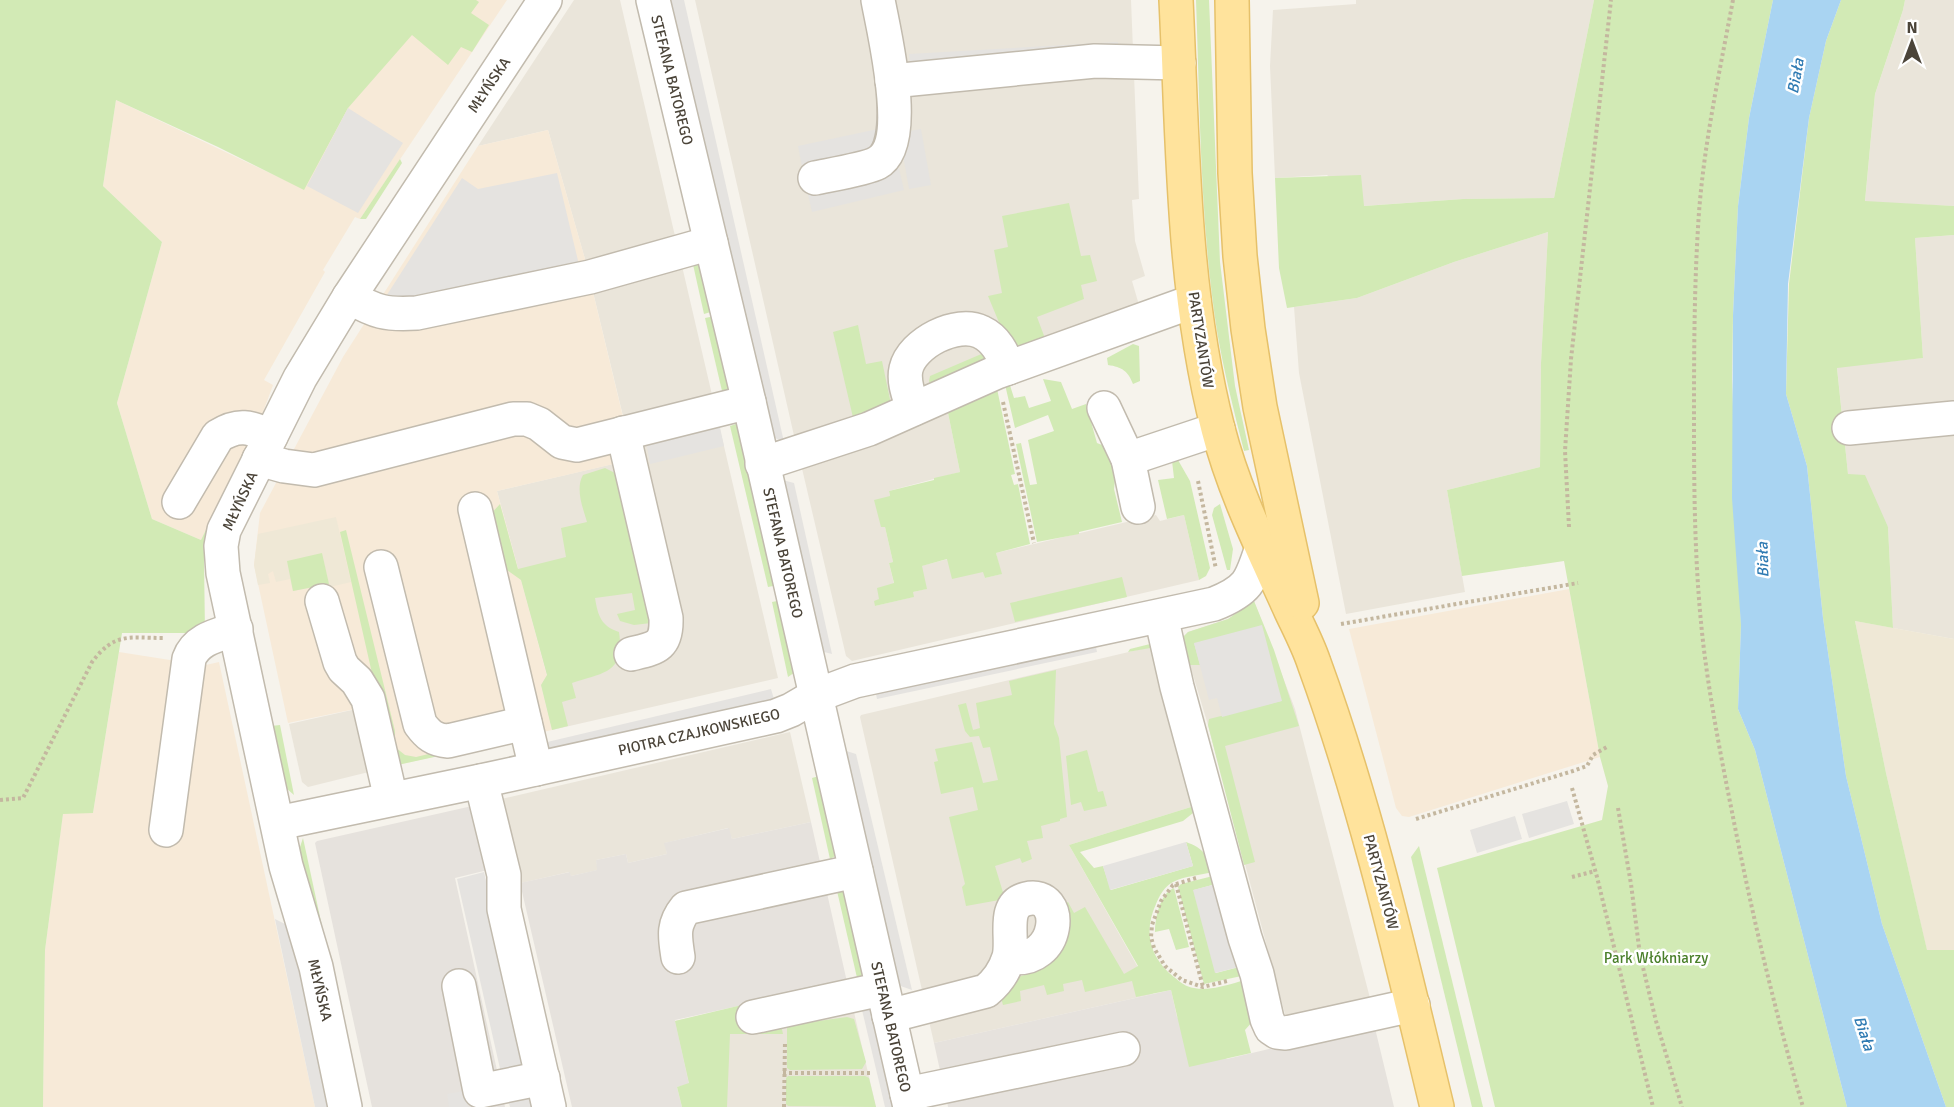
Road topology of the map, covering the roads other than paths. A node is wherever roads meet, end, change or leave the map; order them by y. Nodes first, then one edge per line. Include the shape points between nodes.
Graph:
1 (545, 0) edge
2 (653, 0) edge
3 (878, 0) edge
4 (1176, 0) edge
5 (1233, 1) edge
6 (1179, 63) junction
7 (892, 81) junction
8 (815, 178) dead end
9 (711, 243) junction
10 (349, 297) junction
11 (1194, 301) junction
12 (1003, 370) junction
13 (749, 402) junction
14 (1104, 408) dead end
15 (1954, 418) edge
16 (911, 421) junction
17 (1849, 428) dead end
18 (1218, 429) junction
19 (623, 433) junction
20 (265, 448) junction
21 (1128, 459) junction
22 (763, 468) junction
23 (179, 502) dead end
24 (1138, 507) dead end
25 (475, 509) dead end
26 (1262, 547) junction
27 (381, 567) dead end
28 (322, 601) dead end
29 (1161, 616) junction
30 (236, 629) junction
31 (631, 654) dead end
32 (1313, 661) junction
33 (815, 696) junction
34 (525, 723) junction
35 (536, 769) junction
36 (481, 781) junction
37 (391, 800) junction
38 (278, 823) junction
39 (166, 831) dead end
40 (856, 871) junction
41 (678, 957) dead end
42 (1009, 957) dead end
43 (459, 986) dead end
44 (885, 1002) junction
45 (1413, 1005) junction
46 (753, 1017) dead end
47 (1123, 1049) dead end
48 (546, 1092) edge
49 (480, 1099) edge
50 (908, 1101) edge
51 (345, 1107) edge
52 (1437, 1107) edge

1 - 10 street, MŁYŃSKA
2 - 9 street, STEFANA BATOREGO
3 - 7 street
4 - 6 main road, PARTYZANTÓW
5 - 32 main road, PARTYZANTÓW via 1235,173 1248,328 1260,406
6 - 7 street via 1095,61
6 - 11 main road, PARTYZANTÓW
7 - 8 street via 896,112 886,156 877,164
9 - 10 street via 590,277 417,313 378,312
9 - 13 street, STEFANA BATOREGO
10 - 20 street, MŁYŃSKA via 300,378
11 - 12 street
11 - 18 main road, PARTYZANTÓW
12 - 16 street
12 - 16 street via 997,344 979,330 963,328 920,346 910,356 906,370
13 - 19 street
13 - 22 street, STEFANA BATOREGO
14 - 21 street
15 - 17 street
16 - 22 street via 869,429
18 - 21 street
18 - 26 main road, PARTYZANTÓW via 1230,473
19 - 20 street via 577,445 562,442 527,419 513,419 314,470 284,466
19 - 31 street via 666,618 665,638 660,645
20 - 23 street via 250,427 227,430 218,436
20 - 30 street, MŁYŃSKA via 224,530 221,546
21 - 24 street
22 - 33 street, STEFANA BATOREGO
25 - 34 street
26 - 29 street, PIOTRA CZAJKOWSKIEGO via 1251,579 1240,591 1214,604
26 - 32 main road, PARTYZANTÓW
27 - 34 street via 420,724 428,735 448,741
28 - 37 street via 340,662 368,699
29 - 33 street, PIOTRA CZAJKOWSKIEGO via 855,681
29 - 45 street via 1271,1028 1286,1034
30 - 38 street, MŁYŃSKA
30 - 39 street via 198,644 189,658
32 - 45 main road, PARTYZANTÓW via 1372,845
33 - 35 street, PIOTRA CZAJKOWSKIEGO via 776,716
33 - 40 street, STEFANA BATOREGO
34 - 35 street
35 - 36 street, PIOTRA CZAJKOWSKIEGO
36 - 37 street, PIOTRA CZAJKOWSKIEGO
36 - 48 street via 504,875 504,909
37 - 38 street, PIOTRA CZAJKOWSKIEGO
38 - 51 street, MŁYŃSKA via 316,967
40 - 41 street via 686,908 677,919
40 - 44 street, STEFANA BATOREGO
42 - 44 street via 1002,974 986,991
43 - 49 street
44 - 46 street via 786,1010
44 - 50 street, STEFANA BATOREGO
45 - 52 main road, PARTYZANTÓW
47 - 50 street
48 - 49 street

